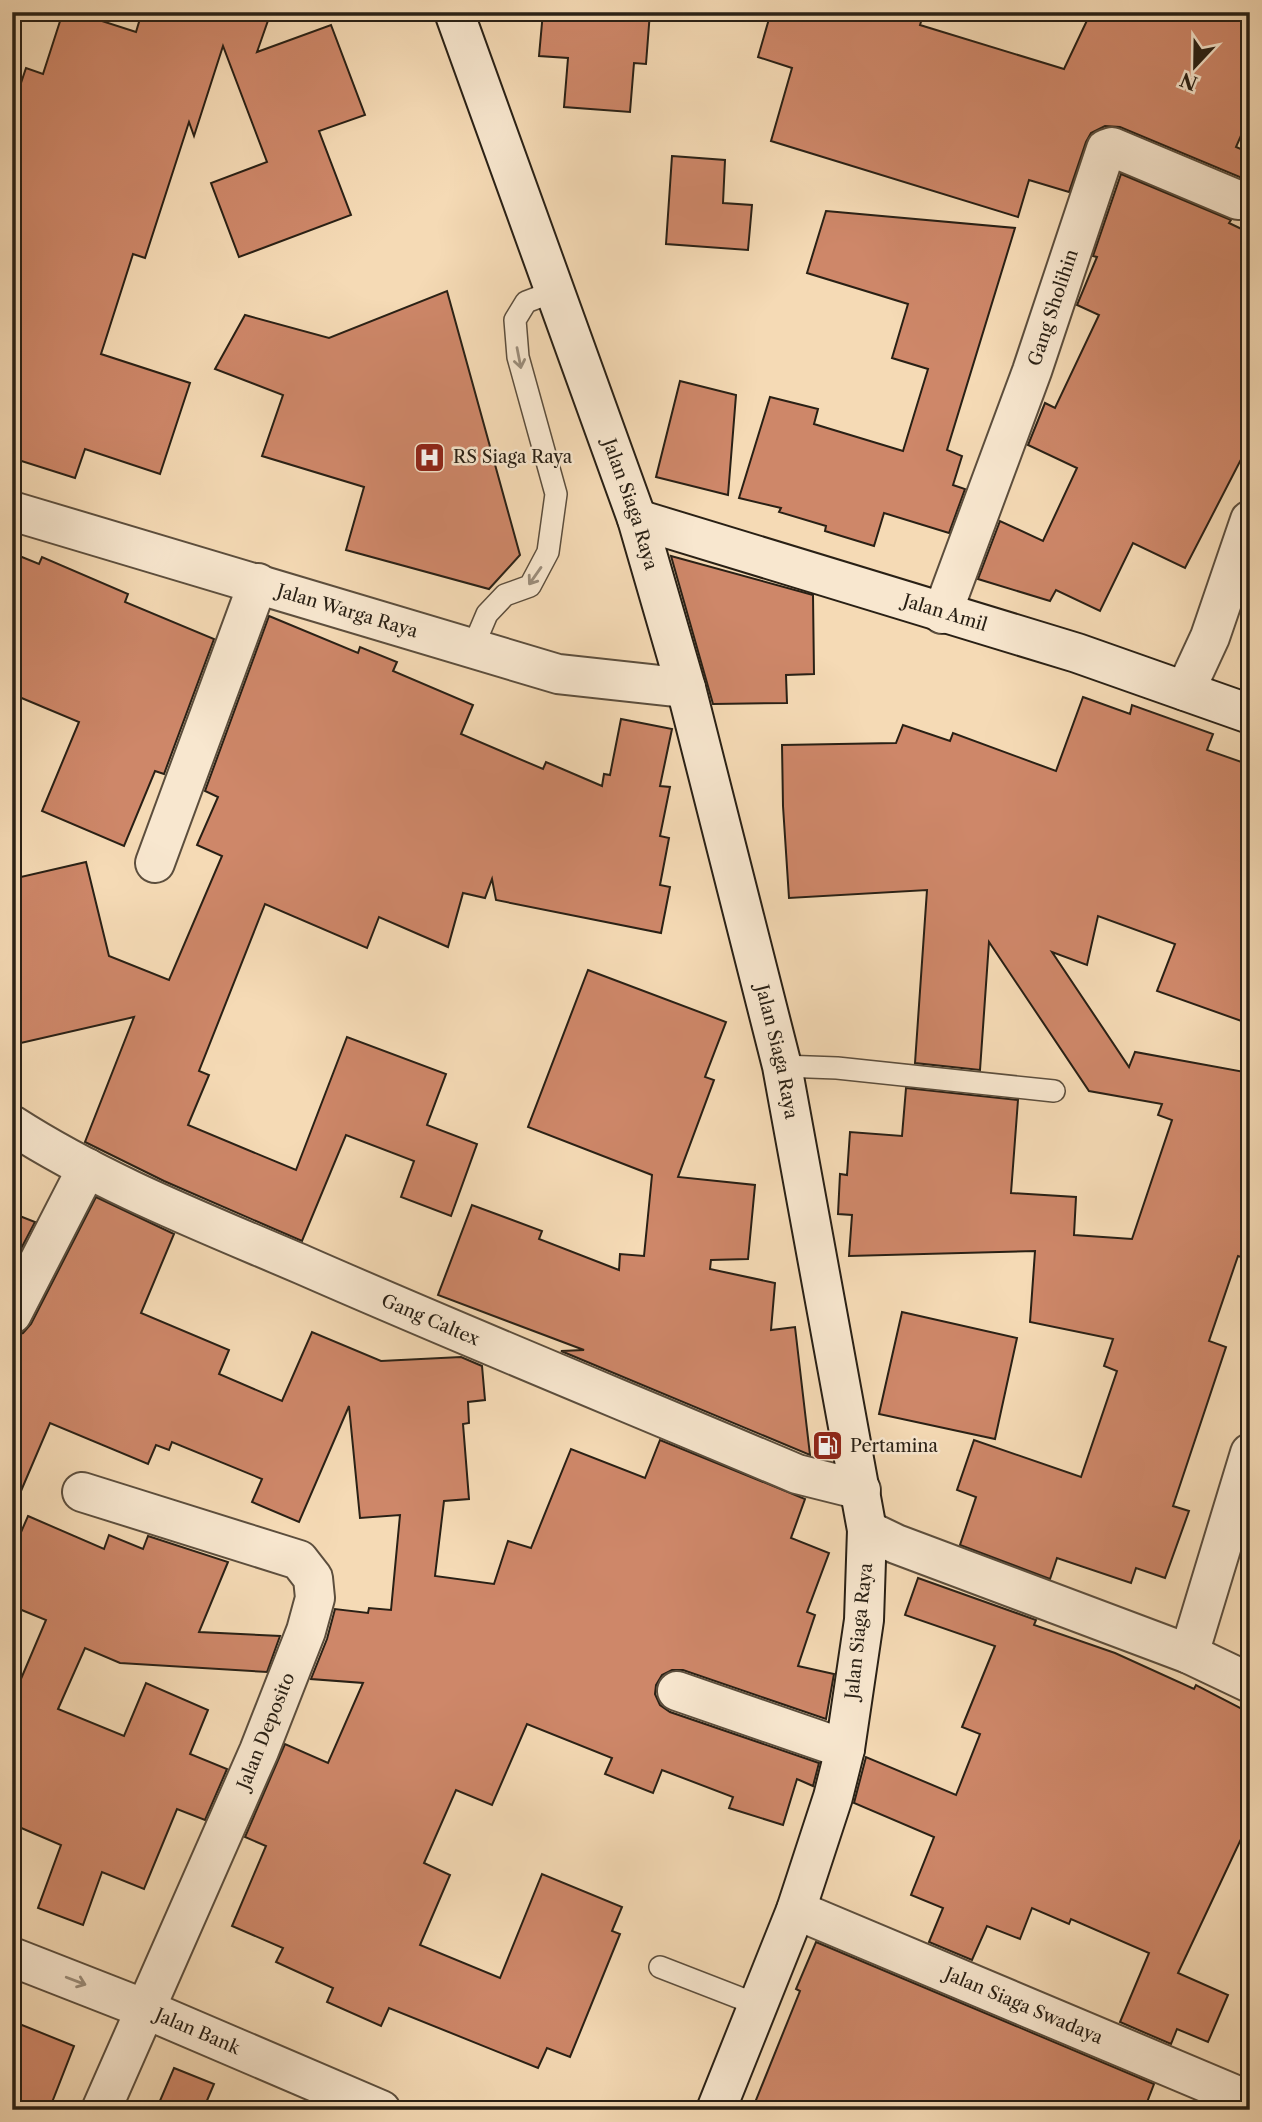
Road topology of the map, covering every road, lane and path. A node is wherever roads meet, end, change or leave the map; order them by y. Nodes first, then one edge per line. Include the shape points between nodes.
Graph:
1 (454, 12) edge
2 (1250, 199) edge
3 (555, 291) junction
4 (12, 511) edge
5 (637, 519) junction
6 (1250, 520) edge
7 (258, 583) junction
8 (942, 614) junction
9 (472, 647) junction
10 (686, 688) junction
11 (1185, 691) junction
12 (1250, 714) edge
13 (155, 863) dead end
14 (782, 1066) junction
15 (1054, 1091) dead end
16 (12, 1125) edge
17 (87, 1168) junction
18 (12, 1314) edge
19 (1250, 1453) edge
20 (861, 1490) junction
21 (82, 1492) dead end
22 (867, 1530) junction
23 (1189, 1654) junction
24 (1250, 1683) edge
25 (677, 1691) dead end
26 (845, 1749) junction
27 (796, 1910) junction
28 (12, 1956) edge
29 (660, 1967) dead end
30 (758, 2005) junction
31 (145, 2009) junction
32 (1250, 2101) edge
33 (101, 2110) edge
34 (381, 2110) edge
35 (716, 2110) edge

1 - 3 street, Jalan Siaga Raya
2 - 8 street, Gang Sholihin via 1238,200 1116,149 1106,149 1032,371
3 - 5 street, Jalan Siaga Raya
3 -> 9 lane via 526,302 515,320 518,357 556,494 548,552 530,586 505,595 487,614
4 - 7 street, Jalan Warga Raya
5 - 8 street, Jalan Amil
5 - 10 street, Jalan Siaga Raya
6 - 11 street via 1210,637
7 - 9 street, Jalan Warga Raya
7 - 13 street
8 - 11 street, Jalan Amil via 1077,653
9 - 10 street, Jalan Warga Raya via 558,674
10 - 14 street, Jalan Siaga Raya
11 - 12 street, Jalan Amil
14 - 15 lane
14 - 20 street, Jalan Siaga Raya
16 - 17 street, Gang Caltex
17 - 18 street
17 - 20 street, Gang Caltex via 414,1314 784,1468
19 - 23 street
20 - 22 street, Jalan Siaga Raya
21 - 31 street, Jalan Deposito via 299,1560 313,1578 315,1598 306,1631 259,1751
22 - 23 street
22 - 26 street, Jalan Siaga Raya via 864,1620
23 - 24 street
25 - 26 street
26 - 27 street, Jalan Siaga Raya
27 - 30 street, Jalan Siaga Raya
27 - 32 street, Jalan Siaga Swadaya
28 -> 31 street, Jalan Bank
29 - 30 lane
30 - 35 street, Jalan Siaga Raya
31 - 33 street, Jalan Deposito
31 - 34 street, Jalan Bank

